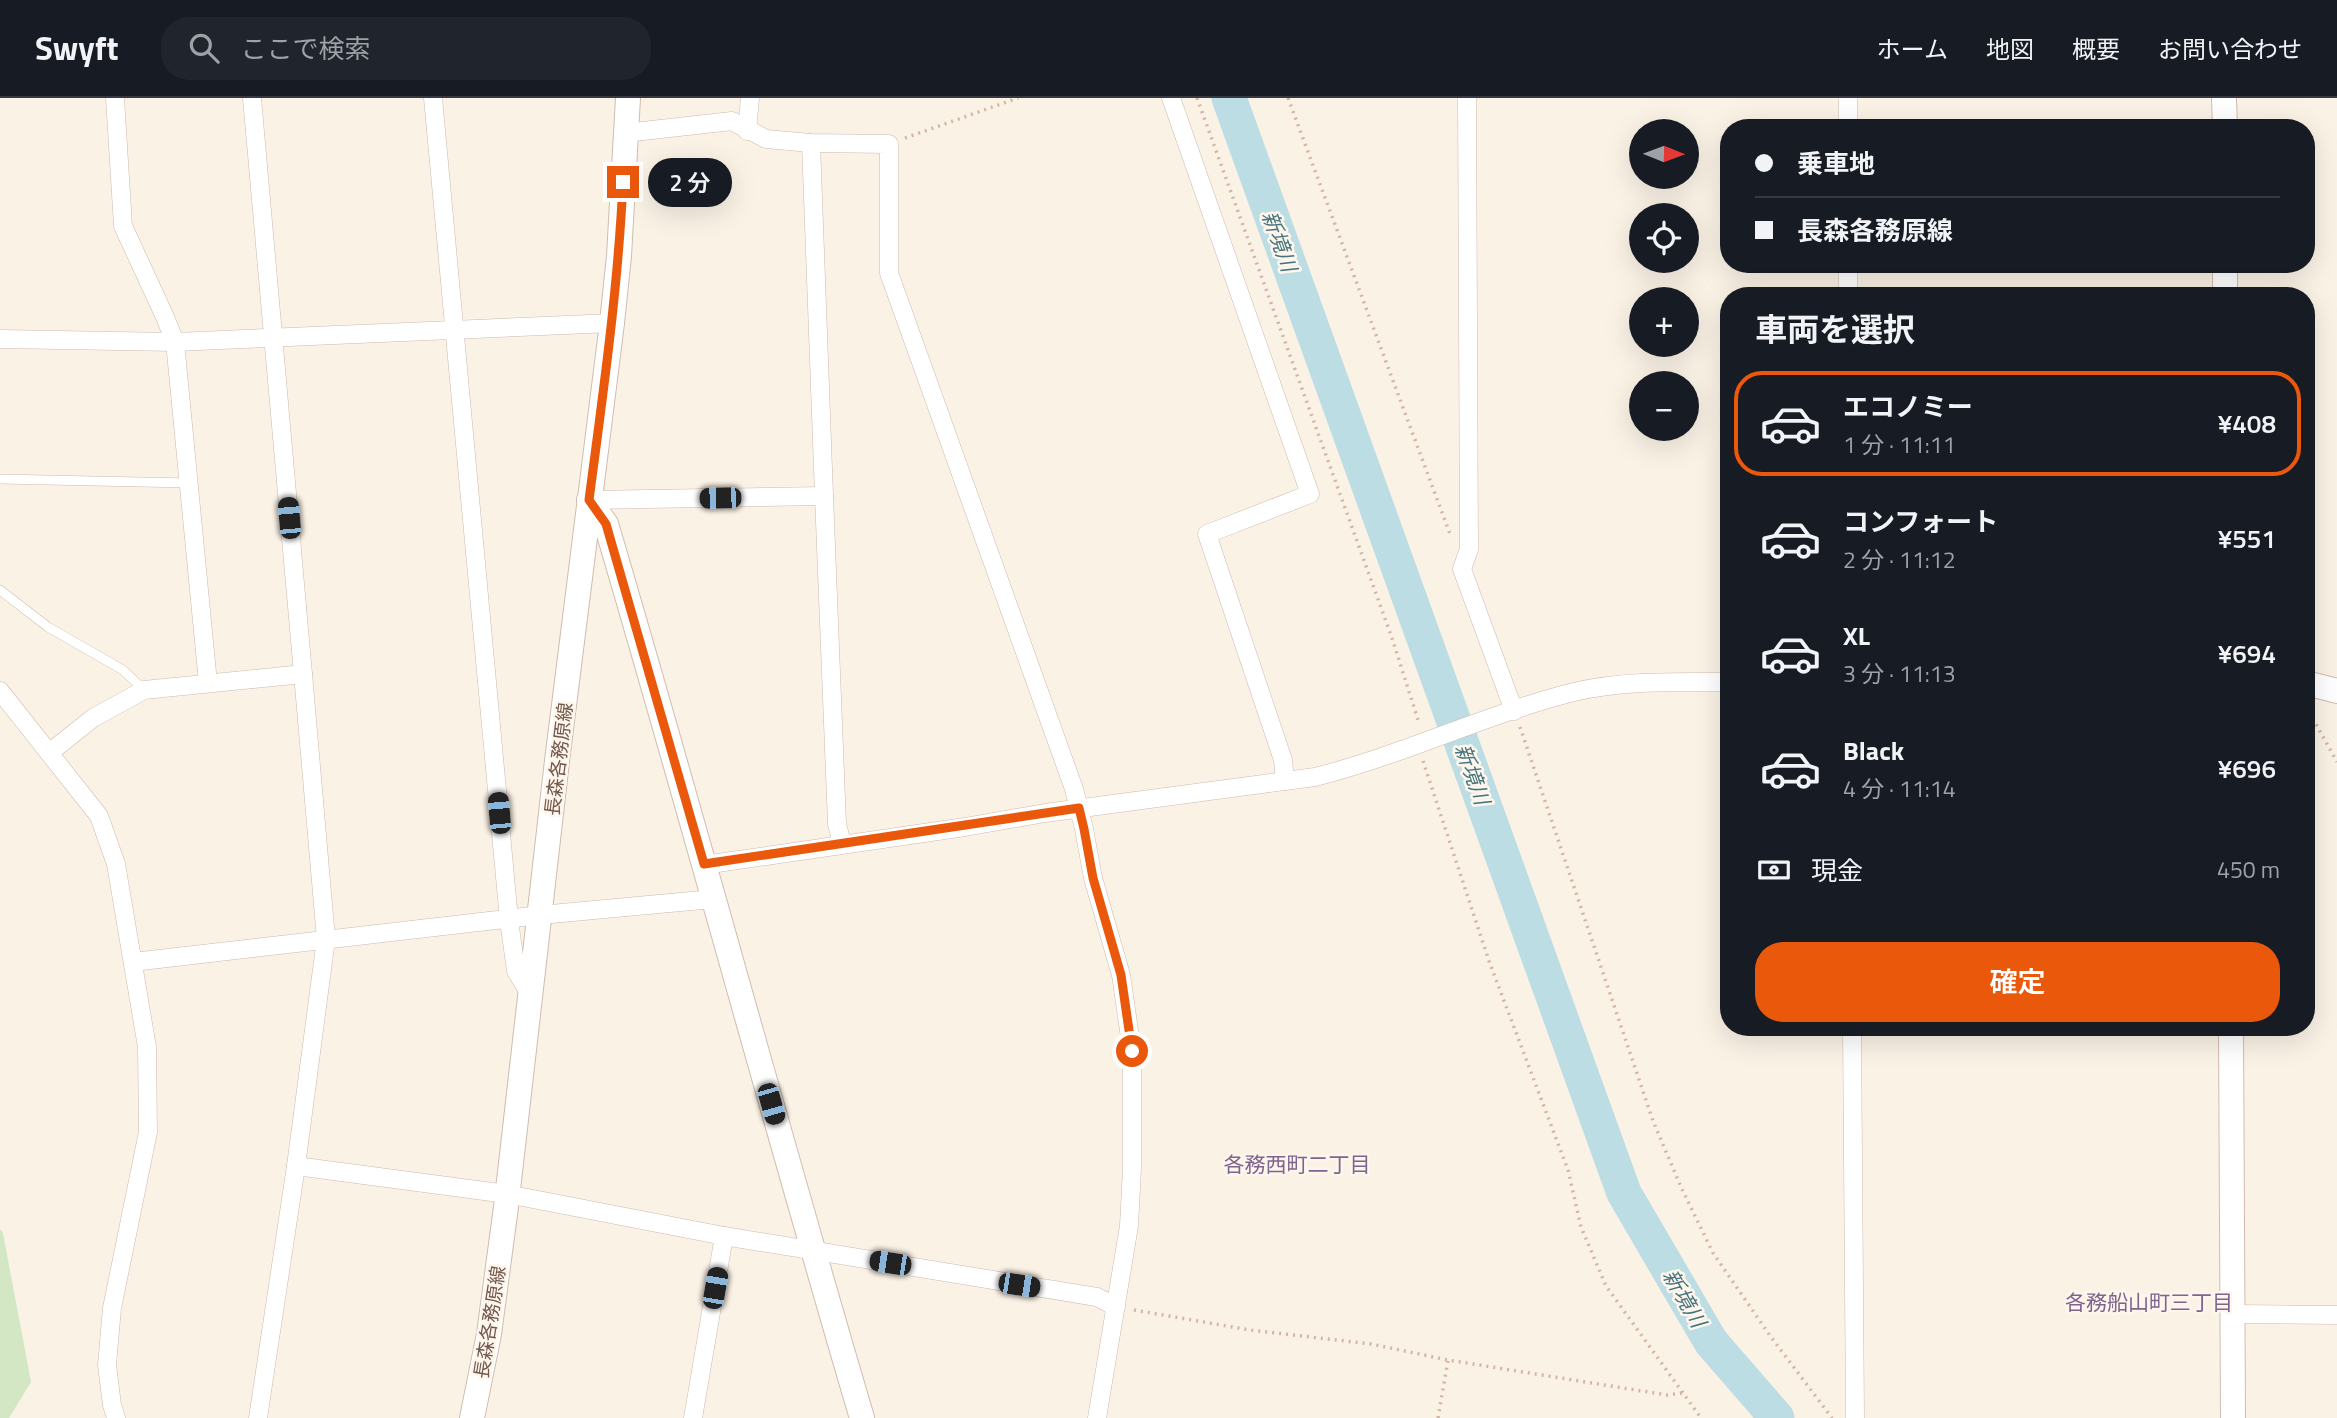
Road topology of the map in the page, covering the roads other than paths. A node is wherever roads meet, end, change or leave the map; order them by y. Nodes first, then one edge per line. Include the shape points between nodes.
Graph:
1 (115, 98) edge
2 (252, 98) edge
3 (433, 98) edge
4 (628, 98) edge
5 (750, 98) edge
6 (1171, 98) edge
7 (1467, 98) edge
8 (1848, 98) edge
9 (2224, 98) edge
10 (1848, 119) edge
11 (2225, 119) edge
12 (747, 131) junction
13 (625, 132) junction
14 (811, 143) junction
15 (612, 323) junction
16 (455, 329) junction
17 (273, 337) junction
18 (0, 339) edge
19 (175, 342) junction
20 (0, 479) edge
21 (188, 483) junction
22 (824, 496) junction
23 (589, 500) junction
24 (0, 590) edge
25 (303, 674) junction
26 (1720, 681) edge
27 (208, 683) junction
28 (2315, 686) edge
29 (144, 690) junction
30 (0, 691) edge
31 (2337, 691) edge
32 (1514, 711) junction
33 (49, 753) junction
34 (1285, 782) junction
35 (1079, 808) junction
36 (842, 844) junction
37 (704, 864) junction
38 (713, 899) junction
39 (540, 915) junction
40 (509, 920) junction
41 (326, 939) junction
42 (132, 962) junction
43 (530, 994) junction
44 (1852, 1036) edge
45 (2231, 1036) edge
46 (296, 1166) junction
47 (508, 1195) junction
48 (724, 1236) junction
49 (812, 1251) junction
50 (1116, 1307) junction
51 (2232, 1314) junction
52 (2337, 1315) edge
53 (116, 1418) edge
54 (258, 1418) edge
55 (472, 1418) edge
56 (693, 1418) edge
57 (862, 1418) edge
58 (1097, 1418) edge
59 (1855, 1418) edge
60 (2233, 1418) edge

1 - 19 street via 123,226
2 - 17 street
3 - 16 street
4 - 13 street, 長森各務原線
5 - 12 street
6 - 34 street via 1311,494 1207,534 1283,760
7 - 32 street via 1469,549 1462,569
8 - 10 street
9 - 11 street
12 - 13 street via 732,121
12 - 14 street via 766,139
13 - 15 street, 長森各務原線
14 - 22 street
14 - 35 street via 889,144 889,273
15 - 16 street
15 - 23 street, 長森各務原線
16 - 17 street
16 - 40 street
17 - 19 street
17 - 25 street
18 - 19 street
19 - 21 street
20 - 21 lane
21 - 27 street
22 - 23 street
22 - 36 street
23 - 37 street via 606,524
23 - 39 street, 長森各務原線
24 - 29 lane via 48,627 123,670
25 - 27 street
25 - 41 street
26 - 32 street via 1653,682 1576,692
27 - 29 street
28 - 31 street
29 - 33 street via 93,718
30 - 33 street
32 - 34 street via 1354,767
33 - 42 street via 99,816 116,864
34 - 35 street
35 - 36 street
35 - 50 street via 1121,975 1132,1051 1129,1226
36 - 37 street
37 - 38 street
38 - 39 street
38 - 49 street
39 - 40 street
39 - 43 street, 長森各務原線
40 - 41 street
40 - 43 street via 516,971
41 - 42 street
41 - 46 street
42 - 53 street via 147,1047 148,1132 112,1308 107,1365
43 - 47 street, 長森各務原線
44 - 59 street
45 - 51 street
46 - 47 street
46 - 54 street
47 - 48 street
47 - 55 street, 長森各務原線
48 - 49 street
48 - 56 street
49 - 50 street via 1097,1297
49 - 57 street
50 - 58 street
51 - 52 street
51 - 60 street

